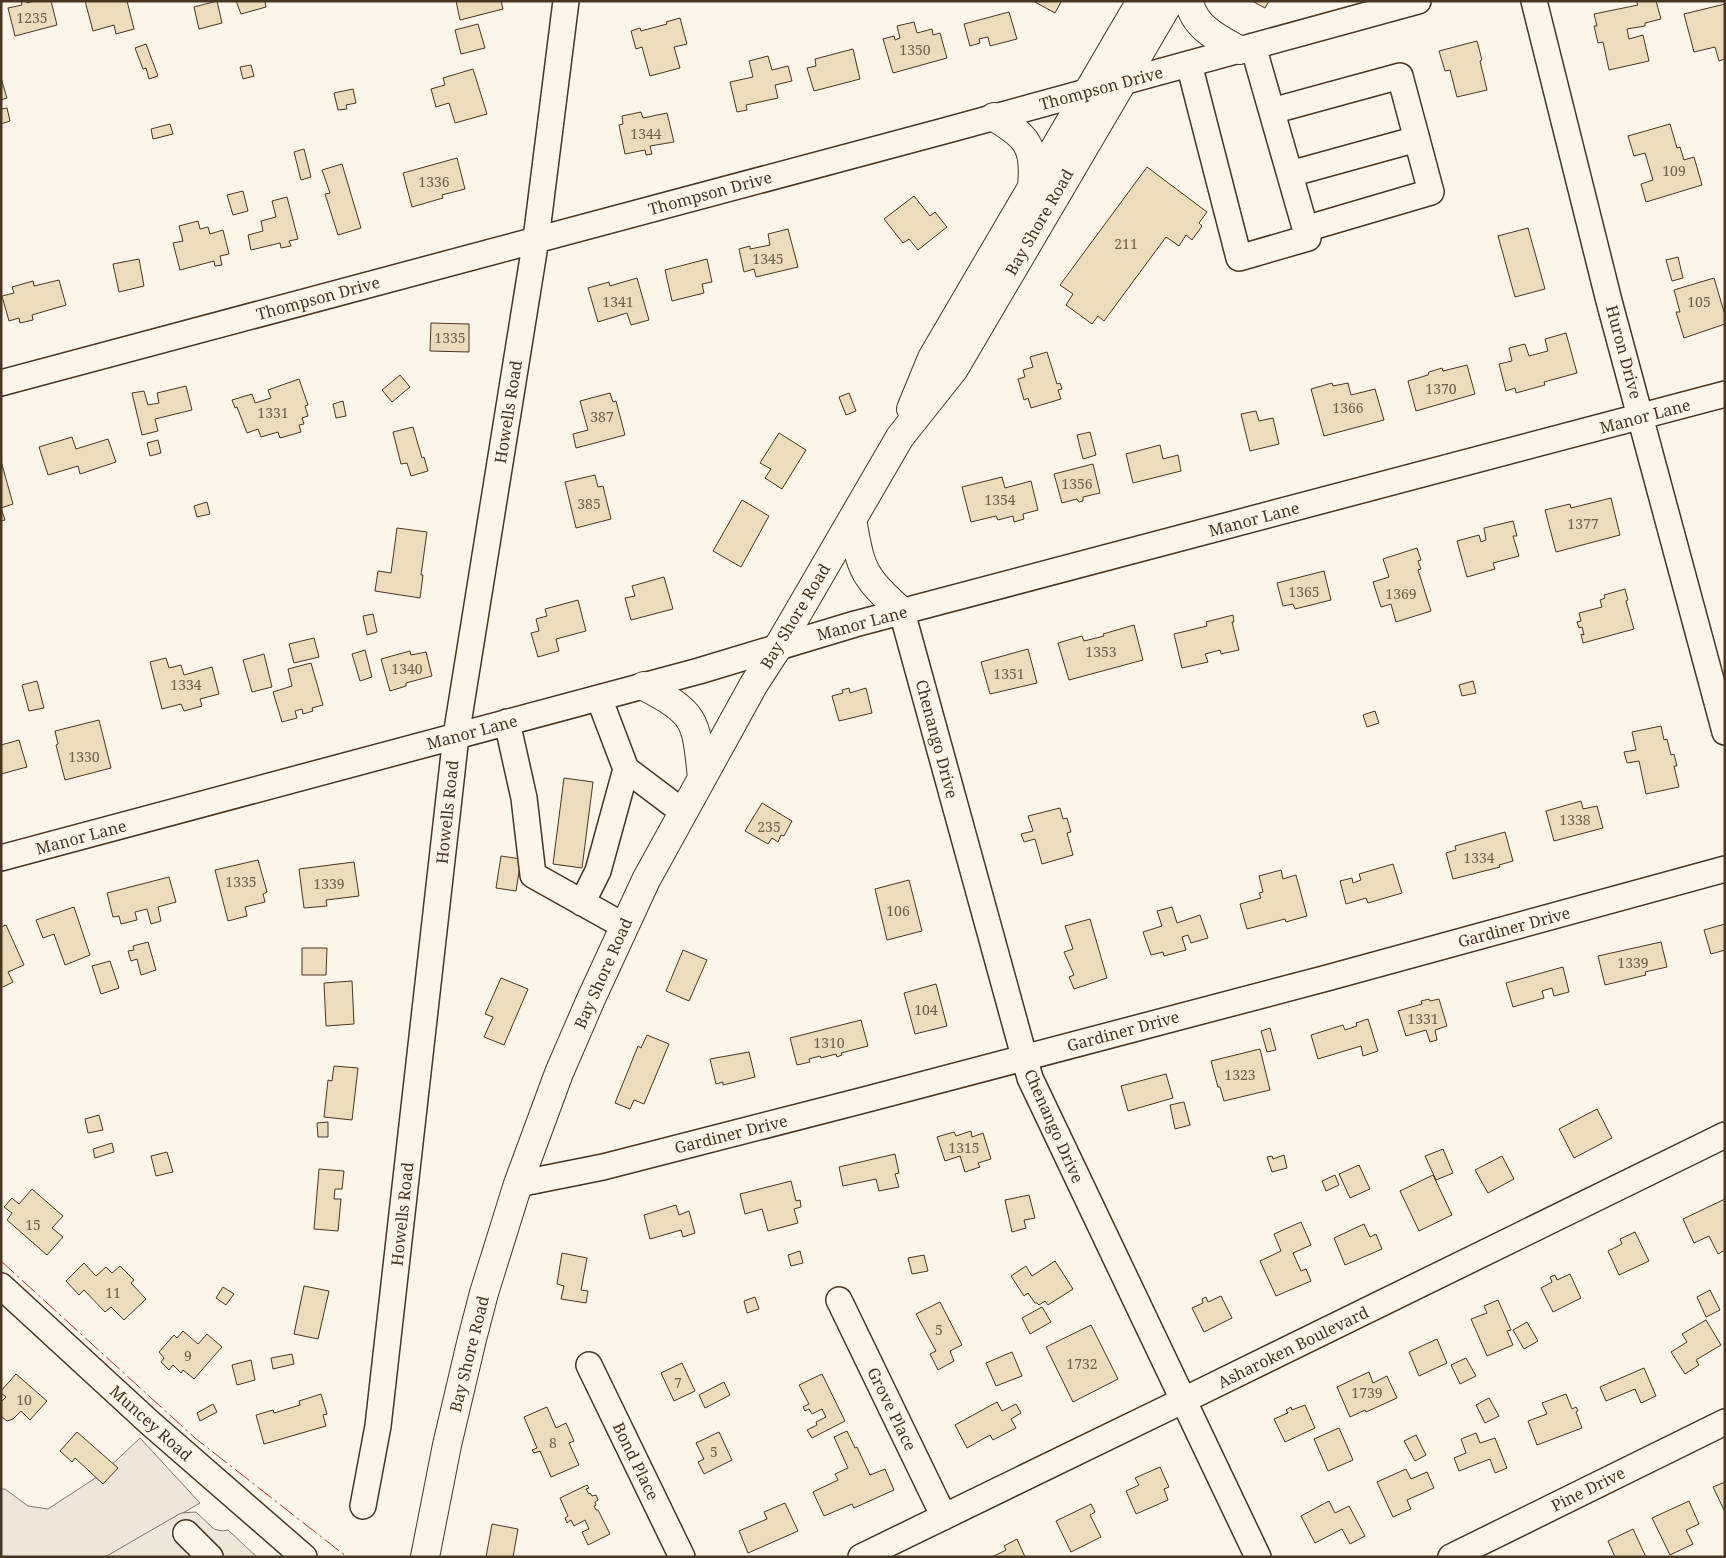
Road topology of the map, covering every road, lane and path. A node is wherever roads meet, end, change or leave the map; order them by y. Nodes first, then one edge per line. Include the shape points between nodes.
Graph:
1 (566, 1) edge
2 (1141, 1) edge
3 (1170, 1) edge
4 (1189, 1) edge
5 (1418, 1) edge
6 (1534, 1) edge
7 (1246, 48) junction
8 (1189, 64) junction
9 (1122, 82) junction
10 (1088, 91) junction
11 (1269, 102) junction
12 (994, 117) junction
13 (1417, 139) junction
14 (1290, 174) junction
15 (1032, 186) junction
16 (1305, 229) junction
17 (536, 239) junction
18 (1, 384) edge
19 (1725, 394) edge
20 (1642, 417) junction
21 (900, 437) junction
22 (852, 520) junction
23 (902, 612) junction
24 (778, 647) junction
25 (644, 686) junction
26 (599, 698) junction
27 (507, 722) junction
28 (1725, 732) edge
29 (456, 736) junction
30 (626, 769) junction
31 (702, 778) junction
32 (683, 812) junction
33 (1, 858) edge
34 (1725, 869) edge
35 (582, 903) junction
36 (624, 926) junction
37 (1024, 1057) junction
38 (1725, 1135) edge
39 (518, 1184) junction
40 (1, 1286) edge
41 (839, 1300) dead end
42 (589, 1365) dead end
43 (1182, 1401) junction
44 (1725, 1422) edge
45 (363, 1506) dead end
46 (944, 1517) junction
47 (186, 1533) dead end
48 (210, 1557) edge
49 (304, 1557) edge
50 (425, 1557) edge
51 (682, 1557) edge
52 (861, 1557) edge
53 (1258, 1557) edge
54 (1451, 1557) edge

1 - 17 street, Howells Road
2 - 10 main road, Bay Shore Road
3 - 9 main road, Bay Shore Road
4 - 7 main road via 1202,27 1217,38
5 - 7 street, Thompson Drive
6 - 20 street, Huron Drive via 1609,301
7 - 8 street, Thompson Drive
7 - 11 street
8 - 9 street, Thompson Drive
8 - 16 street via 1239,258 1308,238
9 - 10 street, Thompson Drive
9 - 21 main road, Bay Shore Road via 954,369
10 - 12 street, Thompson Drive
10 - 15 main road, Bay Shore Road
11 - 13 street via 1400,76
11 - 14 street
12 - 15 main road via 1018,132 1030,150 1034,169
12 - 17 street, Thompson Drive
13 - 14 street
13 - 16 street via 1431,192
14 - 16 street
15 - 21 main road, Bay Shore Road via 932,358
17 - 18 street, Thompson Drive
17 - 29 street, Howells Road
19 - 20 street, Manor Lane
20 - 23 street, Manor Lane
20 - 28 street, Huron Drive
21 - 22 main road, Bay Shore Road
22 - 23 main road via 868,576
22 - 24 main road, Bay Shore Road
23 - 24 street, Manor Lane
23 - 37 street, Chenango Drive
24 - 25 street, Manor Lane
24 - 31 main road, Bay Shore Road
25 - 26 street, Manor Lane
25 - 31 main road via 672,701 690,718 697,735
26 - 27 street, Manor Lane
26 - 30 street
27 - 29 street, Manor Lane
27 - 35 street via 524,798 533,875
29 - 33 street, Manor Lane
29 - 45 street, Howells Road via 378,1426
30 - 32 street
30 - 35 street via 598,871
31 - 32 main road, Bay Shore Road
32 - 36 main road, Bay Shore Road
34 - 37 street, Gardiner Drive via 1336,976
35 - 36 street
36 - 39 main road, Bay Shore Road via 559,1073
37 - 39 street, Gardiner Drive via 602,1167
37 - 43 street, Chenango Drive via 1030,1078
38 - 43 street, Asharoken Boulevard
39 - 50 main road, Bay Shore Road via 472,1339
40 - 49 street, Muncey Road via 150,1423
41 - 46 street, Grove Place
42 - 51 street, Bond Place
43 - 46 street, Asharoken Boulevard
43 - 53 street, Chenango Drive
44 - 54 street, Pine Drive
46 - 52 street, Asharoken Boulevard
47 - 48 street

